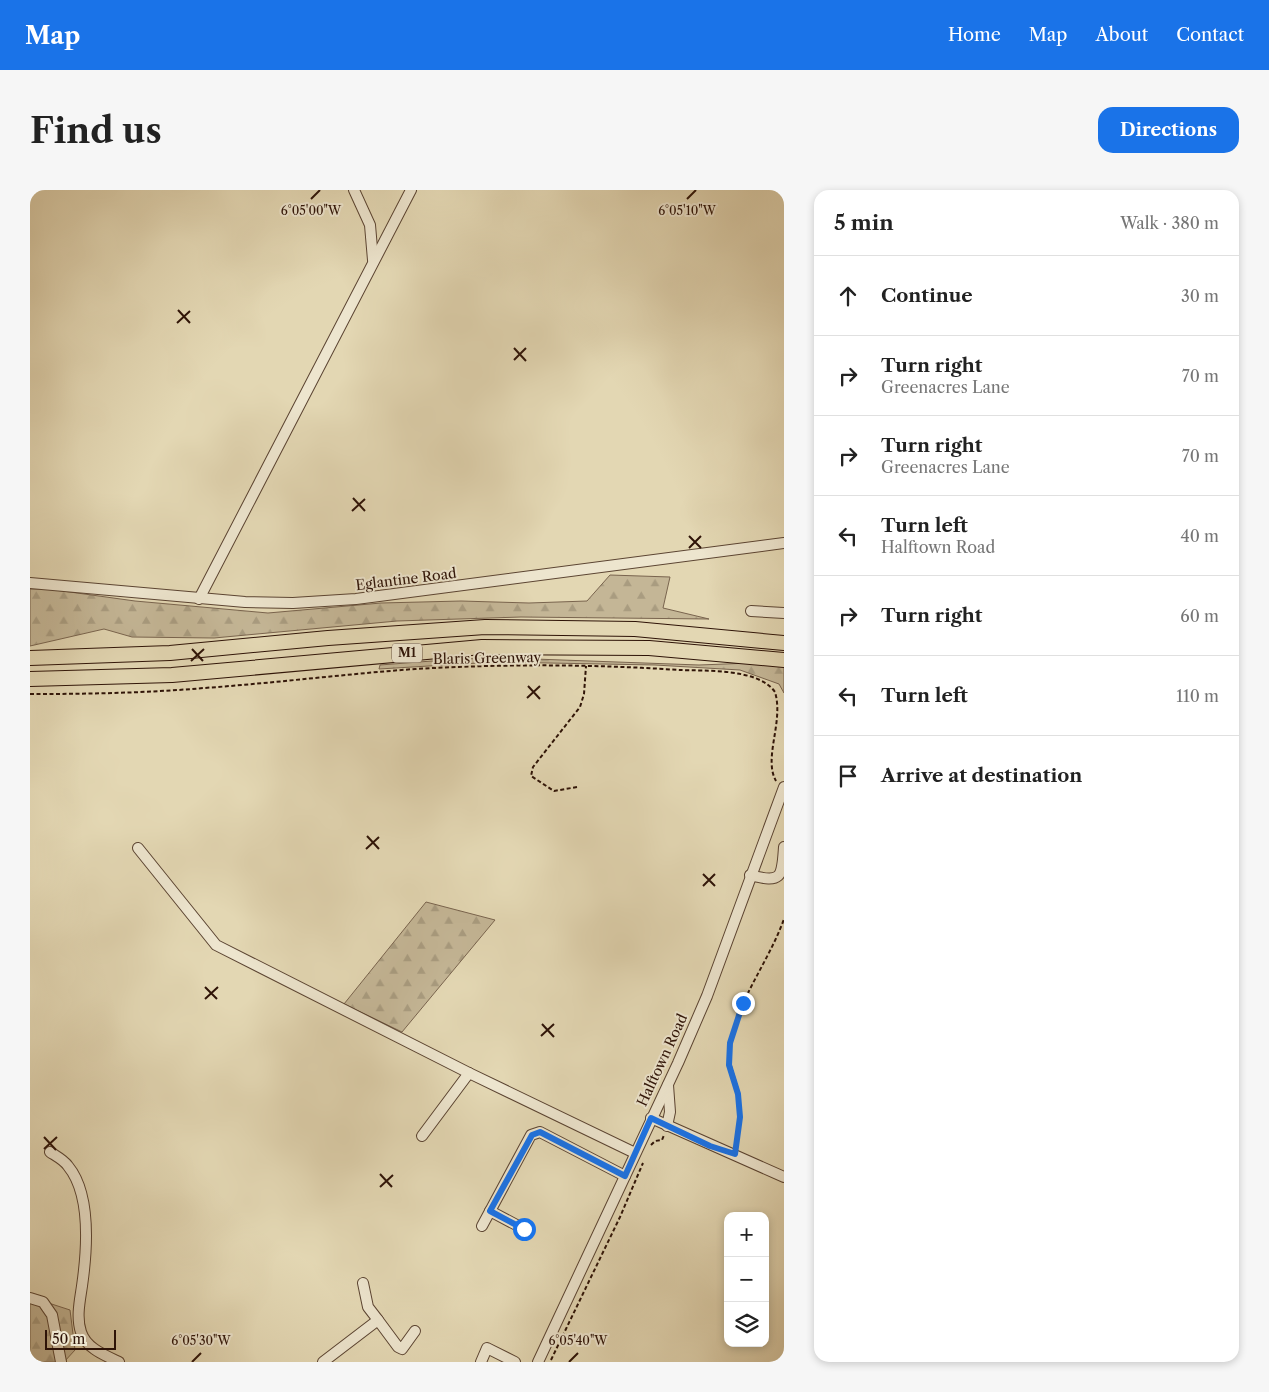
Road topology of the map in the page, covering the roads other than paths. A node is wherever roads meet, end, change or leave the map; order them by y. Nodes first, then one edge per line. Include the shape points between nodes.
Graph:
1 (354, 190) edge
2 (411, 190) edge
3 (373, 262) junction
4 (784, 543) edge
5 (30, 583) edge
6 (199, 600) junction
7 (750, 611) dead end
8 (784, 613) edge
9 (784, 642) edge
10 (30, 658) edge
11 (784, 660) edge
12 (30, 679) edge
13 (783, 789) edge
14 (784, 847) edge
15 (138, 848) dead end
16 (750, 875) junction
17 (469, 1073) junction
18 (668, 1084) junction
19 (651, 1118) junction
20 (667, 1126) junction
21 (422, 1136) dead end
22 (50, 1152) dead end
23 (635, 1153) junction
24 (625, 1176) junction
25 (784, 1177) edge
26 (490, 1211) junction
27 (482, 1226) dead end
28 (524, 1229) dead end
29 (363, 1283) dead end
30 (30, 1298) edge
31 (378, 1320) junction
32 (415, 1331) dead end
33 (61, 1362) edge
34 (118, 1362) edge
35 (323, 1362) edge
36 (481, 1362) edge
37 (515, 1362) edge
38 (538, 1362) edge

1 - 3 street via 370,225
2 - 3 street
3 - 6 street
4 - 6 street, Eglantine Road via 356,599 293,603
5 - 6 street, Eglantine Road
7 - 8 street
9 - 10 highway, M1 via 635,629 485,627 170,654
11 - 12 highway, M1 via 649,648 482,647 172,675
13 - 16 street, Halftown Road
14 - 16 street via 780,876 768,879
15 - 17 street via 216,945
16 - 18 street, Halftown Road via 707,996
17 - 21 street
17 - 23 street
18 - 19 street, Halftown Road
18 - 20 street via 670,1112
19 - 20 street
19 - 23 street, Halftown Road
20 - 25 street
22 - 34 street via 68,1165 83,1200 87,1250 78,1315 81,1333 93,1350
23 - 24 street, Halftown Road
24 - 26 street via 540,1132 532,1135
24 - 38 street, Halftown Road
26 - 27 street
26 - 28 street
29 - 31 street via 368,1307
30 - 33 street via 43,1302 52,1315
31 - 32 street via 402,1349
31 - 35 street
36 - 37 street via 487,1348

